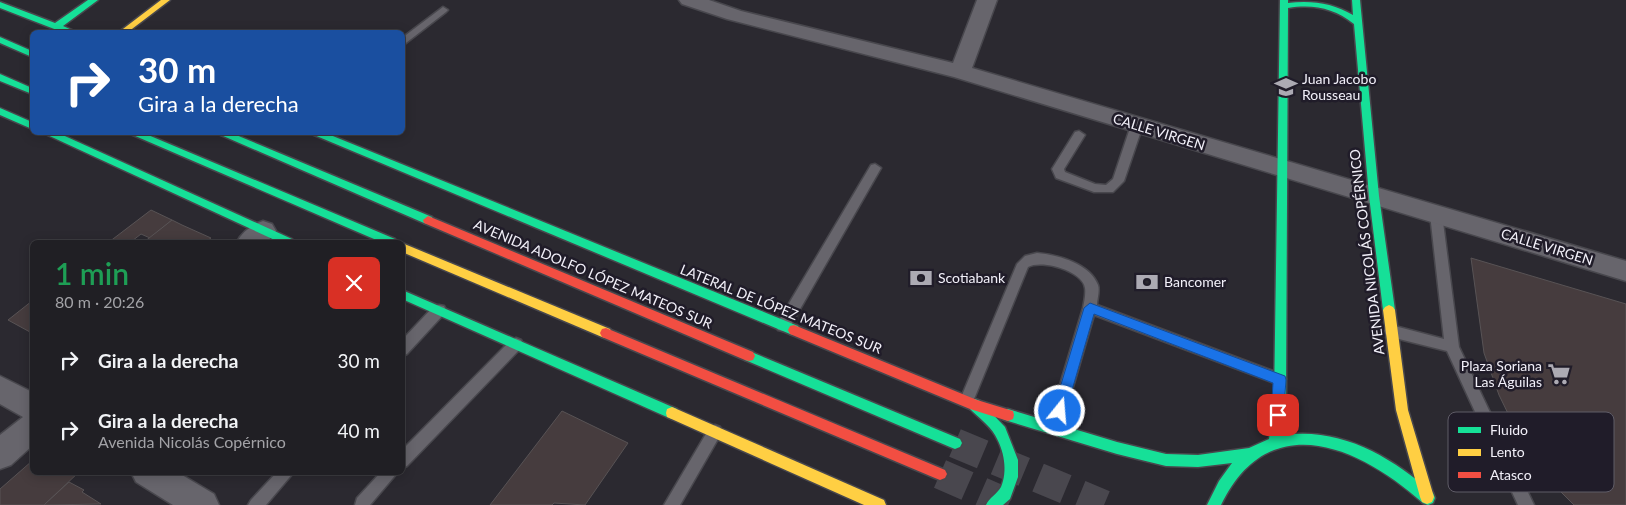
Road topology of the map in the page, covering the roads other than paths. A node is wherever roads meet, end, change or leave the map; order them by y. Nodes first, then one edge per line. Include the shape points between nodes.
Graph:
1 (94, 0) edge
2 (166, 0) edge
3 (689, 0) edge
4 (987, 0) edge
5 (1356, 0) edge
6 (1284, 3) edge
7 (0, 5) edge
8 (740, 7) edge
9 (443, 10) dead end
10 (1359, 24) junction
11 (56, 27) junction
12 (64, 30) edge
13 (126, 30) edge
14 (0, 40) edge
15 (405, 41) edge
16 (30, 53) edge
17 (960, 72) junction
18 (0, 77) edge
19 (30, 90) edge
20 (0, 111) edge
21 (30, 125) edge
22 (1137, 125) junction
23 (52, 135) edge
24 (138, 135) edge
25 (227, 135) edge
26 (319, 135) edge
27 (1079, 135) dead end
28 (875, 168) dead end
29 (1284, 169) junction
30 (1374, 196) junction
31 (1436, 214) junction
32 (256, 237) edge
33 (275, 240) edge
34 (386, 240) edge
35 (405, 248) edge
36 (1626, 271) edge
37 (405, 295) edge
38 (1090, 308) junction
39 (439, 310) junction
40 (783, 326) junction
41 (1391, 330) junction
42 (516, 344) junction
43 (405, 347) edge
44 (1452, 347) junction
45 (1280, 380) junction
46 (0, 389) edge
47 (971, 403) junction
48 (30, 406) edge
49 (1482, 412) edge
50 (1054, 428) junction
51 (30, 429) edge
52 (715, 432) junction
53 (955, 443) tunnel mouth
54 (1275, 444) junction
55 (1251, 454) junction
56 (0, 455) edge
57 (405, 458) edge
58 (940, 474) tunnel mouth
59 (151, 475) edge
60 (284, 475) edge
61 (389, 475) edge
62 (1520, 492) edge
63 (1430, 501) edge
64 (362, 503) dead end
65 (203, 505) edge
66 (256, 505) edge
67 (672, 505) edge
68 (879, 505) edge
69 (993, 505) edge
70 (1214, 505) edge
71 (1526, 505) edge

1 - 11 main road
2 - 13 main road
3 - 8 street, CALLE VIRGEN
4 - 17 street
5 - 10 main road, AVENIDA NICOLÁS COPÉRNICO
6 - 10 main road via 1296,0 1324,2 1350,13
6 - 29 main road
7 - 11 main road
8 - 17 street, CALLE VIRGEN
9 - 15 lane
10 - 30 main road, AVENIDA NICOLÁS COPÉRNICO
11 - 12 main road
14 - 16 main road
17 - 22 street, CALLE VIRGEN
18 - 19 main road
20 - 21 main road
22 - 27 lane via 1118,181 1109,190 1060,175 1058,169
22 - 29 street, CALLE VIRGEN
23 - 32 main road
24 - 34 main road
25 - 53 main road, AVENIDA ADOLFO LÓPEZ MATEOS SUR
26 - 40 main road, LATERAL DE LÓPEZ MATEOS SUR
28 - 40 lane
29 - 30 street, CALLE VIRGEN
29 - 45 main road
30 - 31 street, CALLE VIRGEN
30 - 41 main road, AVENIDA NICOLÁS COPÉRNICO
31 - 36 street, CALLE VIRGEN
31 - 44 lane
32 - 33 main road
35 - 58 main road
37 - 39 main road
38 - 45 lane
38 - 47 lane via 1092,287 1084,273 1041,257 1027,261
38 - 50 lane
39 - 42 main road
39 - 43 lane
40 - 47 main road, LATERAL DE LÓPEZ MATEOS SUR
41 - 44 lane
41 - 63 main road, AVENIDA NICOLÁS COPÉRNICO via 1402,410
42 - 52 main road
42 - 57 lane
44 - 49 lane
45 - 54 main road
46 - 48 street
47 - 50 main road, LATERAL DE LÓPEZ MATEOS SUR
47 - 69 main road via 1000,431 1011,460 1011,477 1005,494
50 - 55 main road, LATERAL DE LÓPEZ MATEOS SUR via 1166,460 1198,461
51 - 56 street
52 - 67 lane
52 - 68 main road
54 - 55 main road
54 - 63 main road via 1308,438 1370,453 1397,470
55 - 70 main road via 1229,478
59 - 65 street
60 - 66 lane
61 - 64 lane
62 - 71 lane

